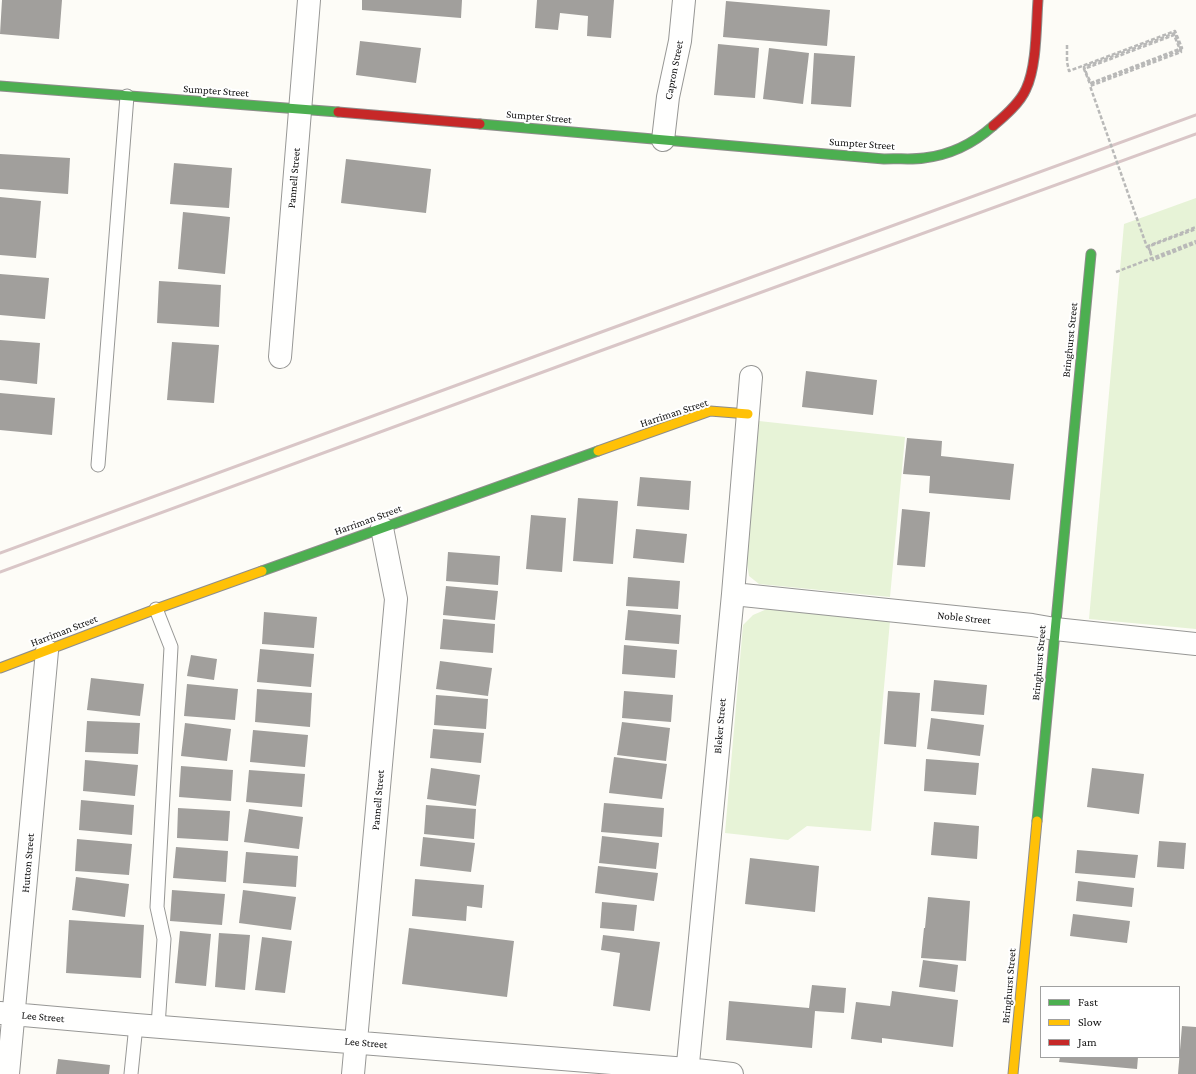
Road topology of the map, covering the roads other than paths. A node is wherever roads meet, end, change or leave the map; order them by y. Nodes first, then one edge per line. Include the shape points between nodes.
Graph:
1 (309, 0) edge
2 (684, 0) edge
3 (1038, 0) edge
4 (0, 86) edge
5 (127, 96) junction
6 (300, 109) junction
7 (663, 140) junction
8 (1091, 254) dead end
9 (280, 357) dead end
10 (751, 377) dead end
11 (748, 414) junction
12 (98, 465) dead end
13 (382, 528) junction
14 (733, 594) junction
15 (156, 609) junction
16 (1055, 629) junction
17 (1196, 644) edge
18 (47, 651) junction
19 (0, 668) edge
20 (7, 1013) edge
21 (136, 1025) junction
22 (158, 1026) junction
23 (355, 1042) junction
24 (687, 1072) edge
25 (8, 1074) edge
26 (131, 1074) edge
27 (353, 1074) edge
28 (732, 1074) edge
29 (1013, 1074) edge

1 - 6 street, Pannell Street
2 - 7 street, Capron Street via 680,41 668,97
3 - 7 street, Sumpter Street via 1032,64 1026,89 999,122 964,145 944,153 924,158 884,159
4 - 5 street, Sumpter Street
5 - 6 street, Sumpter Street
5 - 12 lane
6 - 7 street, Sumpter Street
6 - 9 street, Pannell Street
8 - 16 street, Bringhurst Street
10 - 11 street, Bleker Street
11 - 13 street, Harriman Street via 710,411
11 - 14 street, Bleker Street
13 - 15 street, Harriman Street
13 - 23 street, Pannell Street via 396,599
14 - 16 street, Noble Street
14 - 24 street, Bleker Street
15 - 18 street, Harriman Street
15 - 22 lane via 171,647 157,907 164,939
16 - 17 street, Noble Street
16 - 29 street, Bringhurst Street
18 - 19 street, Harriman Street
18 - 20 street, Hutton Street
20 - 21 street, Lee Street
20 - 25 street, Hutton Street
21 - 22 street, Lee Street
21 - 26 lane
22 - 23 street, Lee Street
23 - 24 street, Lee Street
23 - 27 street, Pannell Street
24 - 28 street, Lee Street

